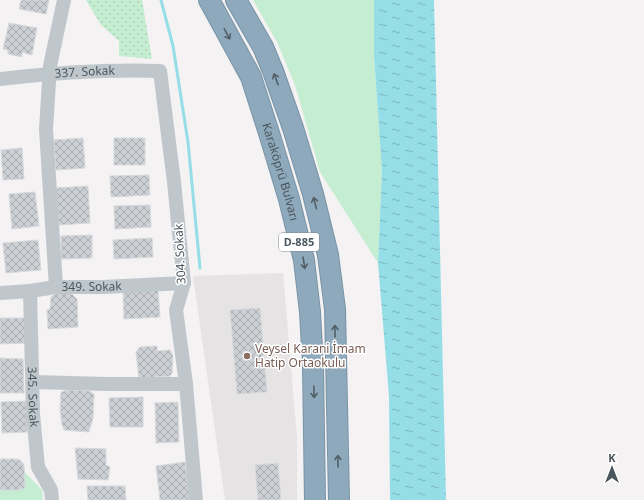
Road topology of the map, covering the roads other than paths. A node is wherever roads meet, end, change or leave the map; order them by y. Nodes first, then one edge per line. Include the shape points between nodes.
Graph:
1 (64, 0) edge
2 (209, 0) edge
3 (236, 0) edge
4 (50, 73) junction
5 (0, 79) edge
6 (161, 80) joint
7 (184, 283) junction
8 (56, 286) junction
9 (30, 291) junction
10 (0, 293) edge
11 (33, 382) junction
12 (186, 384) junction
13 (52, 500) edge
14 (196, 500) edge
15 (315, 500) edge
16 (339, 500) edge

1 - 4 street
2 -> 15 highway, Karaköprü Bulvarı / D-885 via 251,77 272,140 304,260 313,358
16 -> 3 highway, Karaköprü Bulvarı / D-885 via 335,310 328,255 313,194 273,71 263,47
4 - 5 street, 337. Sokak
4 - 6 street, 337. Sokak via 160,71
4 - 8 street via 46,129
6 - 7 street, 304. Sokak
7 - 8 street, 349. Sokak
7 - 12 street, 304. Sokak via 176,310
8 - 9 street, 349. Sokak
9 - 10 street, 349. Sokak
9 - 11 street, 345. Sokak
11 - 12 street
11 - 13 street, 345. Sokak via 38,467 51,490
12 - 14 street, 304. Sokak

